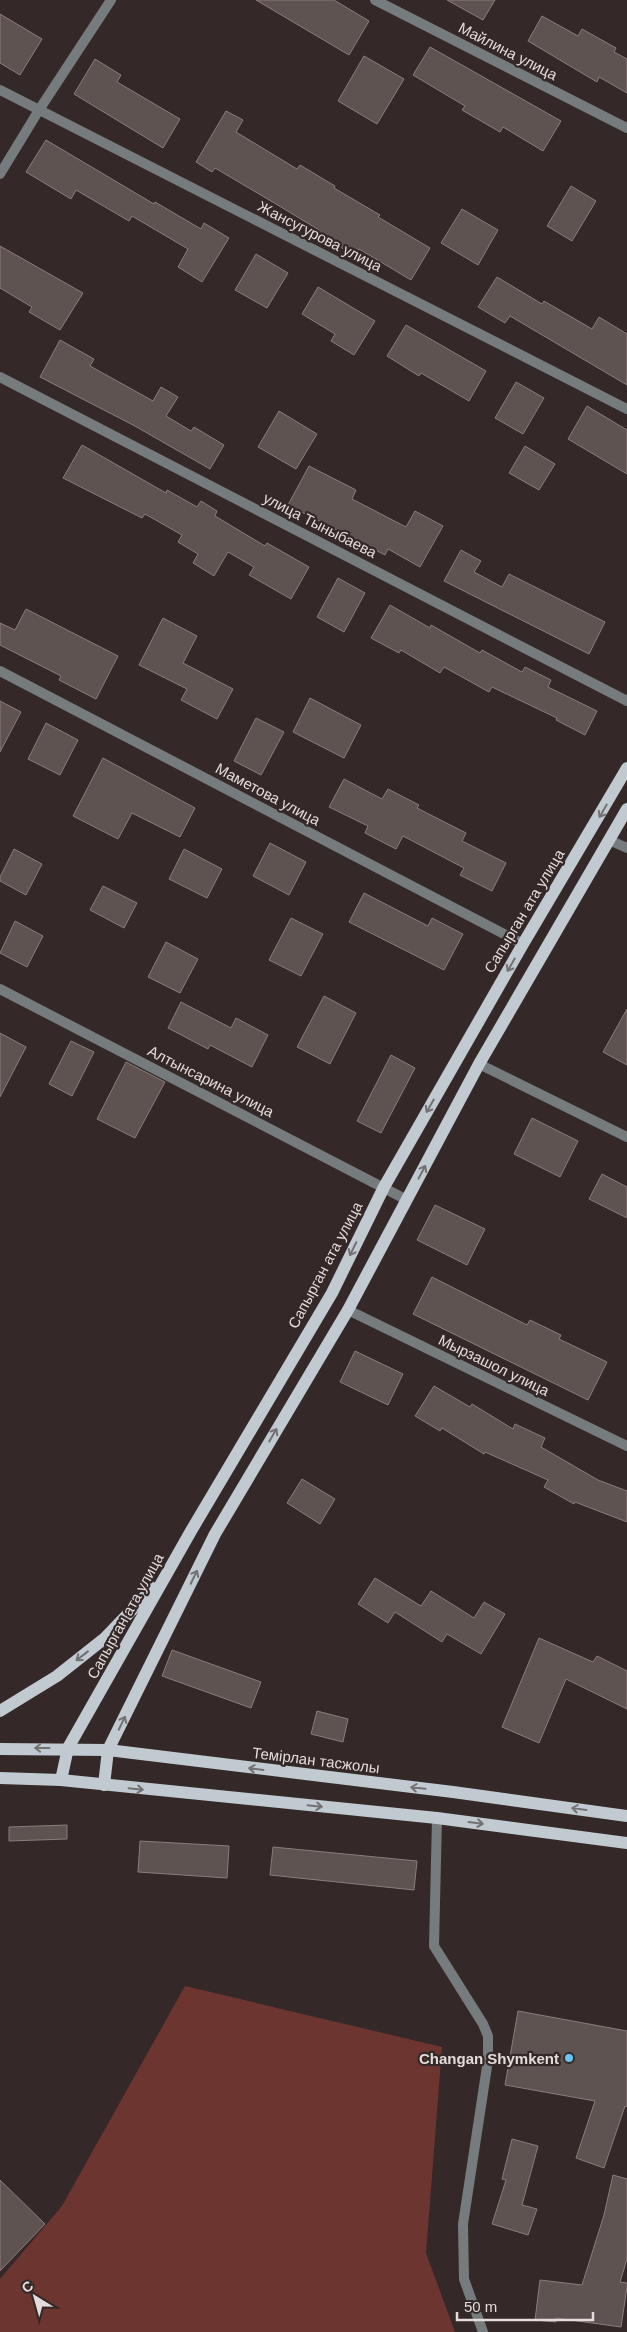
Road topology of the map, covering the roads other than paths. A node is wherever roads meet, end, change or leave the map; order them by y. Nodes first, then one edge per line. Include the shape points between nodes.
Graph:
1 (111, 0) edge
2 (375, 0) edge
3 (0, 90) edge
4 (39, 110) junction
5 (627, 128) edge
6 (0, 174) edge
7 (0, 377) edge
8 (627, 409) edge
9 (0, 671) edge
10 (627, 701) edge
11 (627, 768) edge
12 (627, 809) edge
13 (609, 840) junction
14 (627, 848) edge
15 (523, 944) junction
16 (0, 989) edge
17 (479, 1064) junction
18 (627, 1137) edge
19 (384, 1187) junction
20 (407, 1200) junction
21 (348, 1310) junction
22 (627, 1446) edge
23 (167, 1574) junction
24 (0, 1711) edge
25 (0, 1748) edge
26 (68, 1748) junction
27 (108, 1750) junction
28 (0, 1778) edge
29 (61, 1780) junction
30 (104, 1785) junction
31 (627, 1816) edge
32 (437, 1818) junction
33 (627, 1843) edge
34 (483, 2332) edge

1 - 4 street
2 - 5 street, Майлина улица
3 - 4 street, Жансугурова улица
4 - 6 street
4 - 8 street, Жансугурова улица
7 - 10 street, улица Тыныбаева
9 - 15 street, Маметова улица
11 -> 15 main road, Сапырган ата улица
12 - 13 main road
13 - 14 street
13 - 17 main road
15 -> 19 main road, Сапырган ата улица
16 - 19 street, Алтынсарина улица
17 - 18 street
20 -> 17 main road
19 - 20 street, Алтынсарина улица
19 -> 23 main road, Сапырган ата улица via 332,1293
20 - 21 main road
21 - 22 street, Мырзашол улица
27 -> 21 main road via 215,1534
23 -> 24 main road via 105,1638 57,1676
23 - 26 main road, Сапырган ата улица
26 -> 25 main road, Темірлан тасжолы
26 - 27 main road, Темірлан тасжолы
26 - 29 main road, Сапырган ата улица
27 - 30 main road
31 -> 27 main road, Темірлан тасжолы
28 - 29 main road
29 - 30 main road
30 -> 32 main road
32 -> 33 main road
32 - 34 street via 434,1946 488,2036 488,2060 463,2224 464,2279

